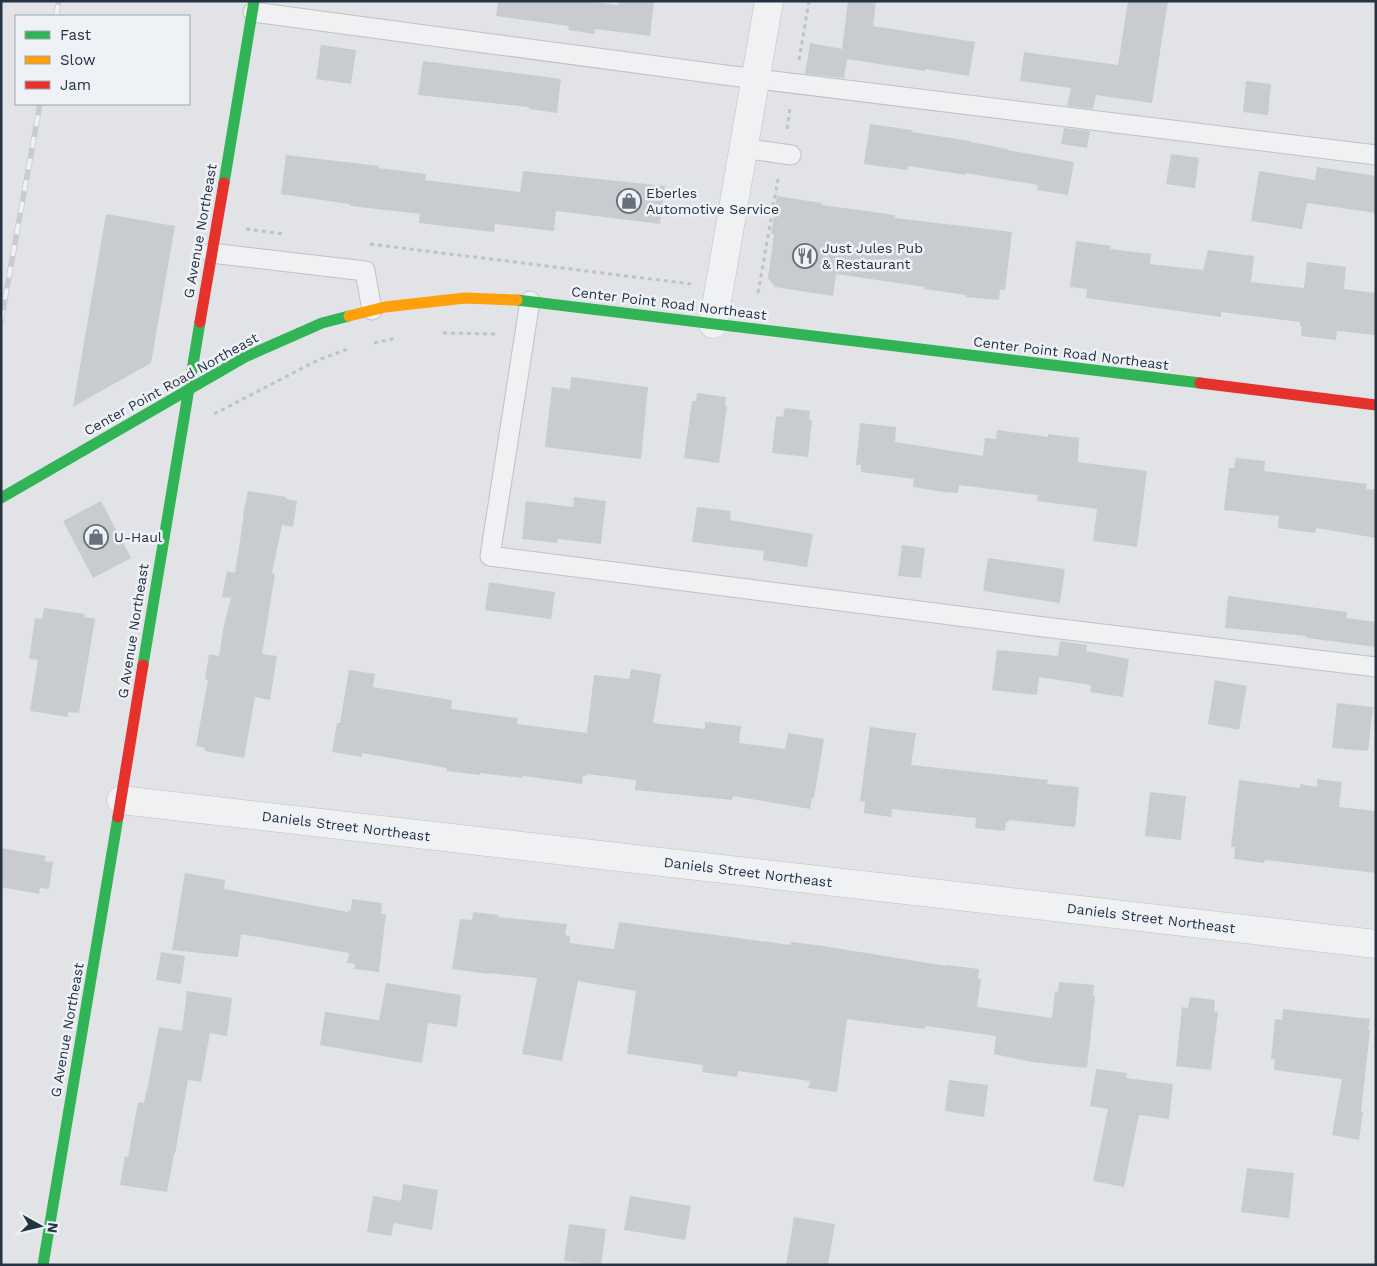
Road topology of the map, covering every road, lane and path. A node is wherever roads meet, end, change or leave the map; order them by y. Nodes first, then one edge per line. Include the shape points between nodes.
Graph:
1 (769, 1) edge
2 (253, 6) edge
3 (754, 79) junction
4 (743, 148) junction
5 (791, 155) dead end
6 (1376, 155) edge
7 (240, 228) dead end
8 (285, 234) dead end
9 (364, 244) dead end
10 (211, 253) junction
11 (694, 285) dead end
12 (530, 301) junction
13 (372, 310) junction
14 (713, 324) junction
15 (436, 334) dead end
16 (504, 334) dead end
17 (398, 337) dead end
18 (372, 343) dead end
19 (354, 348) dead end
20 (188, 389) junction
21 (1376, 405) edge
22 (210, 417) dead end
23 (1, 498) edge
24 (1376, 667) edge
25 (121, 800) junction
26 (1376, 944) edge
27 (43, 1265) edge

1 - 3 street
2 - 3 lane
2 - 10 main road, G Avenue Northeast
3 - 4 street
3 - 6 lane
4 - 5 lane
4 - 14 street
7 - 8 path
9 - 11 path
10 - 13 lane via 365,271
10 - 20 main road, G Avenue Northeast
12 - 13 main road, Center Point Road Northeast via 465,298
12 - 14 main road, Center Point Road Northeast
12 - 24 lane via 490,556
13 - 20 main road, Center Point Road Northeast via 322,323 245,357
14 - 21 main road, Center Point Road Northeast
15 - 16 path
17 - 18 path
19 - 22 path via 318,360
20 - 23 main road, Center Point Road Northeast
20 - 25 main road, G Avenue Northeast
25 - 26 street, Daniels Street Northeast
25 - 27 main road, G Avenue Northeast

